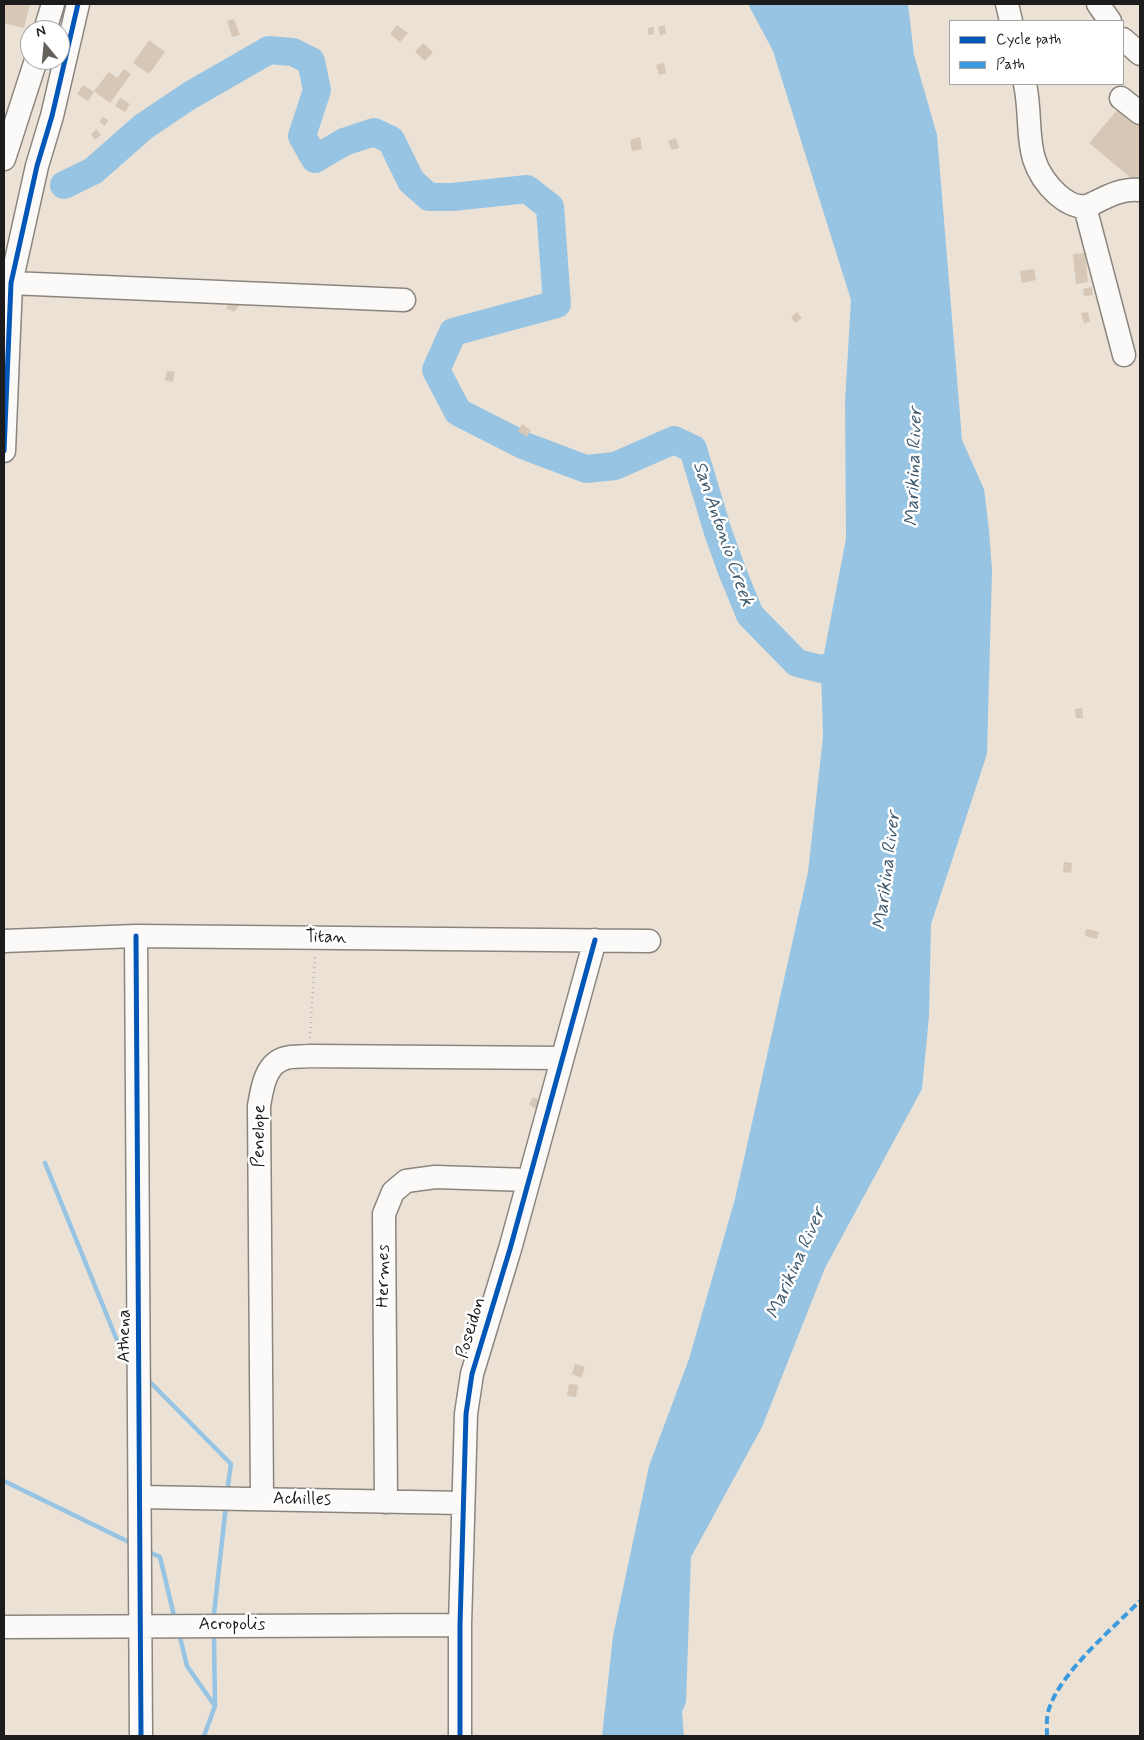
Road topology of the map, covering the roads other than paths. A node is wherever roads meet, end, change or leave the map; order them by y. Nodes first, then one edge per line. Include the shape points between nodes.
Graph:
1 (53, 4) edge
2 (78, 4) edge
3 (1007, 4) edge
4 (1098, 4) edge
5 (48, 20) edge
6 (1011, 20) edge
7 (1109, 20) edge
8 (1124, 40) edge
9 (1140, 54) edge
10 (32, 70) edge
11 (1025, 85) edge
12 (1121, 98) dead end
13 (14, 109) edge
14 (1140, 114) edge
15 (50, 120) junction
16 (4, 159) edge
17 (1140, 190) edge
18 (1085, 207) junction
19 (11, 282) junction
20 (404, 300) dead end
21 (1124, 355) dead end
22 (4, 452) edge
23 (136, 936) junction
24 (4, 940) edge
25 (595, 940) junction
26 (649, 940) dead end
27 (561, 1058) junction
28 (529, 1180) junction
29 (140, 1497) junction
30 (262, 1500) junction
31 (386, 1502) junction
32 (463, 1503) junction
33 (460, 1625) junction
34 (142, 1626) junction
35 (4, 1627) edge
36 (141, 1736) edge
37 (460, 1736) edge

1 - 5 street
2 - 15 street
3 - 6 street
4 - 7 street
8 - 9 street
10 - 13 street
11 - 18 street via 1031,152 1036,168 1048,185 1067,202
12 - 14 street
13 - 15 street
13 - 16 street
15 - 19 street
17 - 18 street via 1117,192
18 - 21 street
19 - 20 street
19 - 22 street
23 - 24 street, Titan
23 - 25 street, Titan
23 - 29 street, Athena
25 - 26 street, Titan
25 - 27 street, Poseidon
27 - 28 street, Poseidon
27 - 30 street, Penelope via 309,1056 285,1058 275,1064 266,1076 259,1106
28 - 31 street, Hermes via 436,1177 406,1181 393,1192 384,1214
28 - 32 street, Poseidon via 472,1374 466,1414
29 - 30 street, Achilles
29 - 34 street, Athena
30 - 31 street, Achilles
31 - 32 street, Achilles
32 - 33 street, Poseidon
33 - 34 street, Acropolis
33 - 37 street, Poseidon
34 - 35 street, Acropolis
34 - 36 street, Athena

